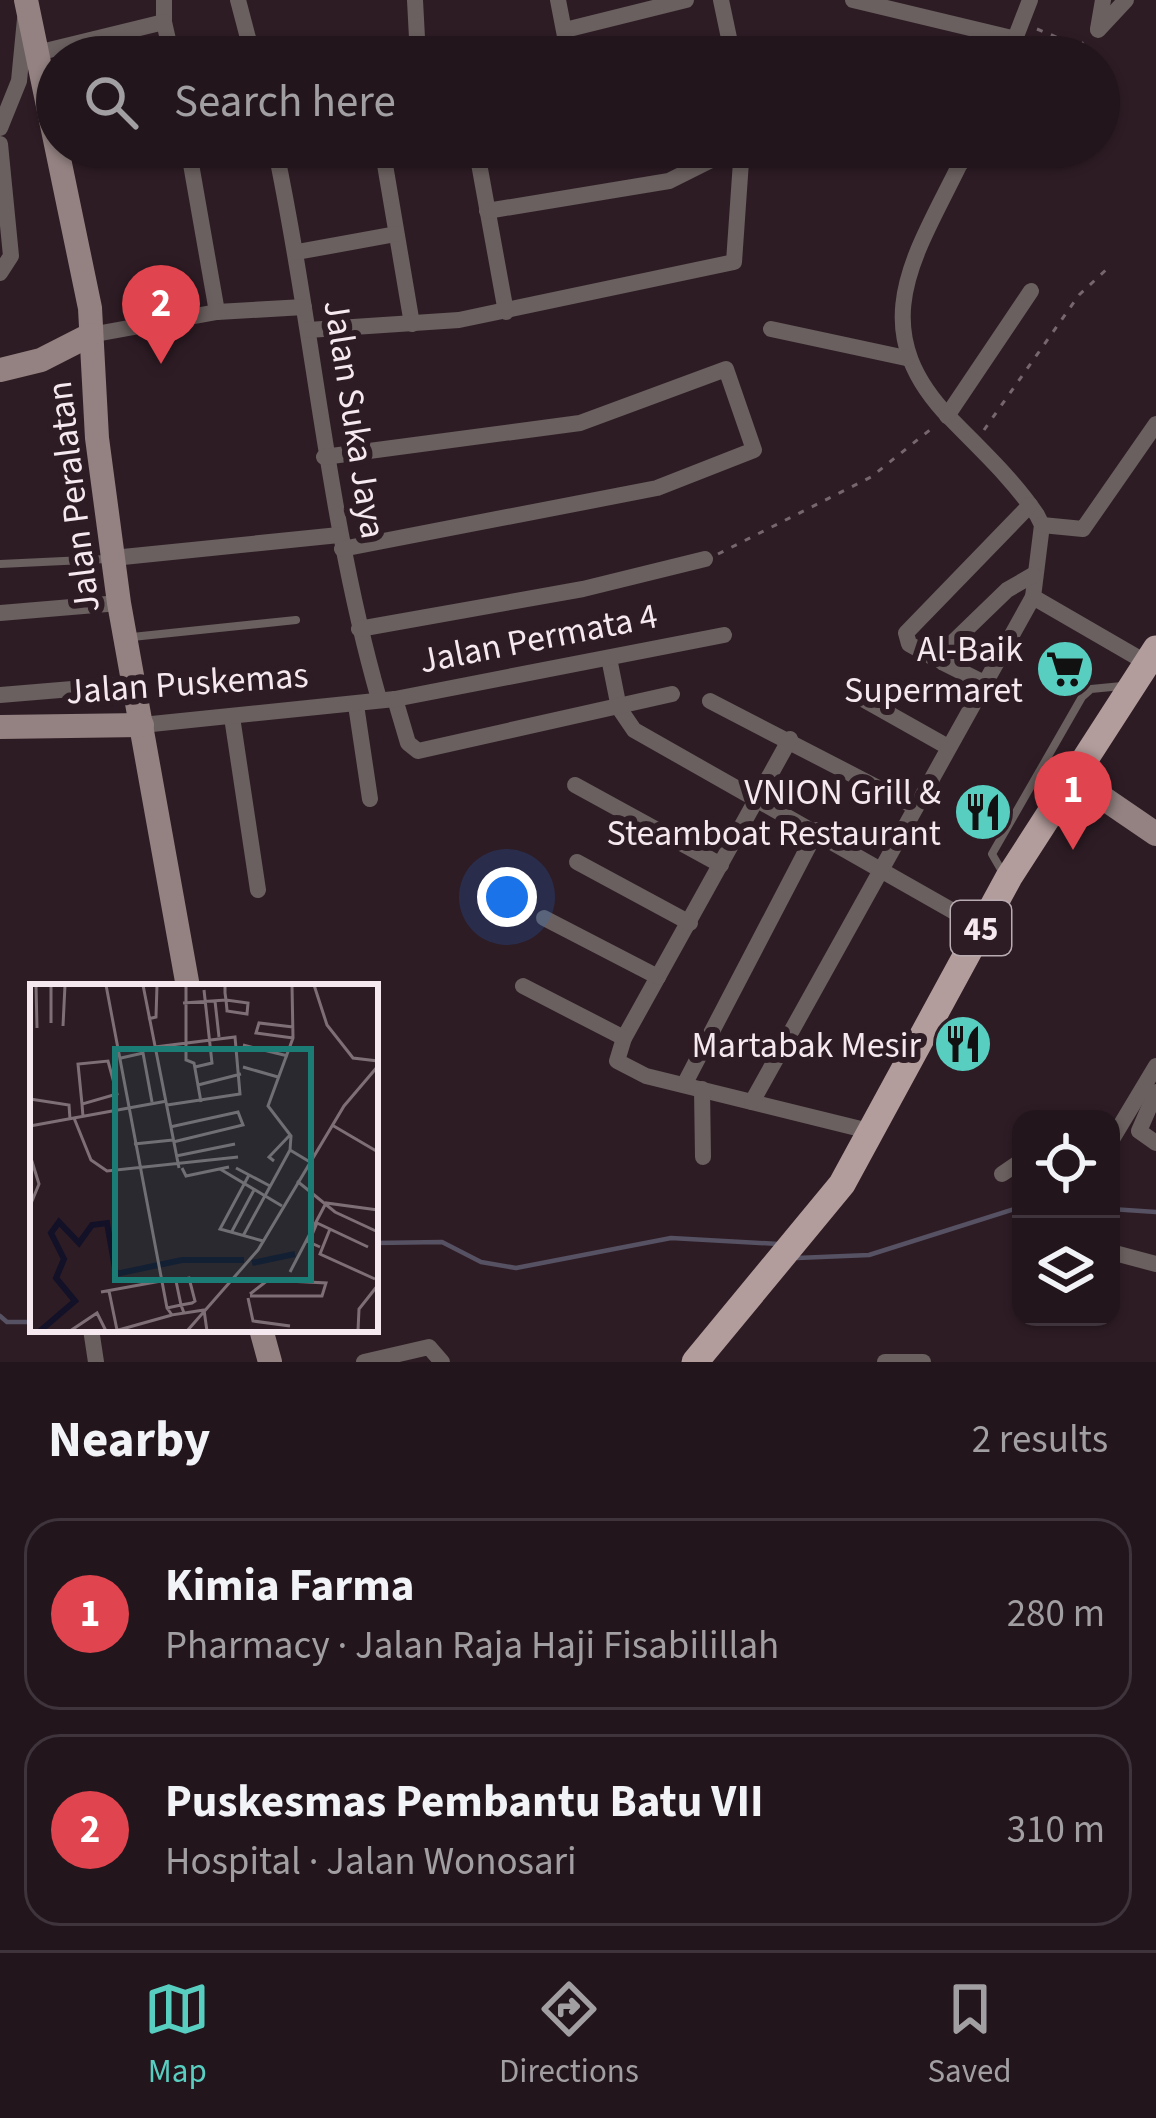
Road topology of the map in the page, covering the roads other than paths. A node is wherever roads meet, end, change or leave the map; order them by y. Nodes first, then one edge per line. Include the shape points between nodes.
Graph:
1 (164, 0) edge
2 (238, 0) edge
3 (415, 0) edge
4 (558, 0) edge
5 (686, 0) edge
6 (721, 0) edge
7 (854, 0) edge
8 (1030, 0) edge
9 (1102, 0) edge
10 (1126, 0) edge
11 (26, 1) edge
12 (164, 22) junction
13 (565, 30) junction
14 (1020, 31) junction
15 (107, 36) edge
16 (167, 36) edge
17 (247, 36) edge
18 (417, 36) edge
19 (566, 36) edge
20 (729, 36) edge
21 (1018, 36) edge
22 (36, 48) edge
23 (0, 128) edge
24 (0, 143) edge
25 (61, 168) edge
26 (192, 168) edge
27 (279, 168) edge
28 (385, 168) edge
29 (480, 168) edge
30 (696, 168) edge
31 (739, 168) edge
32 (959, 168) edge
33 (488, 211) junction
34 (396, 234) junction
35 (297, 252) junction
36 (0, 273) edge
37 (1031, 291) dead end
38 (304, 307) junction
39 (217, 312) junction
40 (506, 312) junction
41 (412, 324) junction
42 (771, 329) dead end
43 (308, 330) junction
44 (90, 335) junction
45 (906, 358) junction
46 (0, 370) edge
47 (947, 416) junction
48 (1156, 424) edge
49 (324, 457) junction
50 (1030, 505) junction
51 (1042, 525) junction
52 (340, 542) junction
53 (113, 558) junction
54 (705, 559) road end
55 (0, 564) edge
56 (1033, 575) junction
57 (1033, 597) junction
58 (119, 603) junction
59 (0, 613) edge
60 (296, 620) dead end
61 (359, 629) junction
62 (724, 635) dead end
63 (125, 637) junction
64 (941, 656) junction
65 (1151, 656) edge
66 (609, 658) junction
67 (984, 683) junction
68 (132, 684) junction
69 (1129, 689) junction
70 (0, 694) edge
71 (671, 694) dead end
72 (861, 698) dead end
73 (387, 699) junction
74 (710, 701) dead end
75 (356, 705) junction
76 (620, 708) junction
77 (232, 717) junction
78 (142, 725) junction
79 (0, 727) edge
80 (790, 739) junction
81 (948, 746) junction
82 (1072, 776) junction
83 (575, 785) dead end
84 (756, 797) junction
85 (370, 799) dead end
86 (915, 807) junction
87 (817, 830) junction
88 (1156, 834) edge
89 (577, 862) dead end
90 (721, 865) junction
91 (881, 873) junction
92 (1009, 877) junction
93 (258, 890) dead end
94 (544, 918) dead end
95 (690, 923) junction
96 (981, 927) junction
97 (658, 977) junction
98 (187, 984) edge
99 (523, 986) dead end
100 (624, 1038) junction
101 (1156, 1066) edge
102 (693, 1087) junction
103 (1156, 1092) edge
104 (752, 1102) junction
105 (1120, 1126) edge
106 (873, 1132) junction
107 (1156, 1143) edge
108 (703, 1157) dead end
109 (1012, 1167) edge
110 (1002, 1174) dead end
111 (1120, 1254) edge
112 (1156, 1264) edge
113 (91, 1332) edge
114 (262, 1332) edge
115 (96, 1362) edge
116 (270, 1362) edge
117 (364, 1362) edge
118 (442, 1362) edge
119 (696, 1362) edge
120 (885, 1362) edge
121 (923, 1362) edge

1 - 12 street
2 - 17 street
3 - 18 street
4 - 13 street
5 - 13 street
6 - 20 street
7 - 14 street
8 - 14 street
9 - 10 street via 1098,30
11 - 22 street, Jalan Peralatan
11 - 23 street via 19,81
12 - 15 street
12 - 16 street
13 - 19 street
14 - 21 street
24 - 36 street via 10,256
25 - 44 street, Jalan Peralatan
26 - 39 street
27 - 35 street, Jalan Suka Jaya
28 - 34 street
29 - 33 street
30 - 33 street via 669,181
31 - 40 street via 734,262
32 - 45 street via 907,286 900,330
33 - 40 street
34 - 35 street
34 - 41 street
35 - 38 street, Jalan Suka Jaya
37 - 47 street
38 - 39 street
38 - 43 street, Jalan Suka Jaya
39 - 44 street
40 - 41 street
41 - 43 street
42 - 45 street
43 - 49 street, Jalan Suka Jaya
44 - 46 street
44 - 53 street, Jalan Peralatan
45 - 47 street
47 - 50 street
48 - 51 street via 1083,529
49 - 52 street, Jalan Suka Jaya
49 - 52 street via 580,423 726,369 754,450 657,488
50 - 51 street
50 - 64 street via 906,633 909,644
51 - 56 street
52 - 53 street
52 - 61 street, Jalan Suka Jaya
53 - 55 lane
53 - 58 street, Jalan Peralatan
54 - 61 street
56 - 57 street
56 - 64 street
57 - 65 street
57 - 67 street
58 - 59 street
58 - 63 street, Jalan Peralatan
60 - 63 lane
61 - 73 street, Jalan Suka Jaya
62 - 66 street, Jalan Permata 4
63 - 68 street, Jalan Peralatan
64 - 67 street
65 - 69 main road, 45
66 - 73 street, Jalan Permata 4
66 - 76 street
67 - 81 street
68 - 70 street
68 - 78 street, Jalan Peralatan
69 - 82 main road, 45
69 - 92 lane via 1105,685 1082,697 992,854
71 - 76 street, Jalan Permata 4
72 - 81 street
73 - 75 street, Jalan Puskemas
73 - 76 street, Jalan Permata 4 via 418,751
74 - 80 street
75 - 77 street, Jalan Puskemas
75 - 85 street
76 - 84 street via 634,730
77 - 78 street, Jalan Puskemas
77 - 93 street
78 - 79 street, Jalan Puskemas
78 - 98 street, Jalan Peralatan
80 - 84 street
80 - 86 street
81 - 86 street
82 - 88 street
82 - 92 main road, 45
83 - 90 street
84 - 87 street
84 - 90 street
86 - 91 street
87 - 91 street
87 - 102 street
89 - 95 street
90 - 95 street
91 - 96 street
91 - 104 street
92 - 96 main road, 45
94 - 97 street
95 - 97 street
96 - 106 main road, 45
97 - 100 street
99 - 100 street
100 - 102 street via 619,1065
101 - 105 street
102 - 104 street
102 - 108 street
103 - 107 street via 1139,1130
104 - 106 street
106 - 119 main road, 45 via 820,1214
109 - 110 street
111 - 112 street
113 - 115 street
114 - 116 street
117 - 118 street via 428,1347
120 - 121 street

